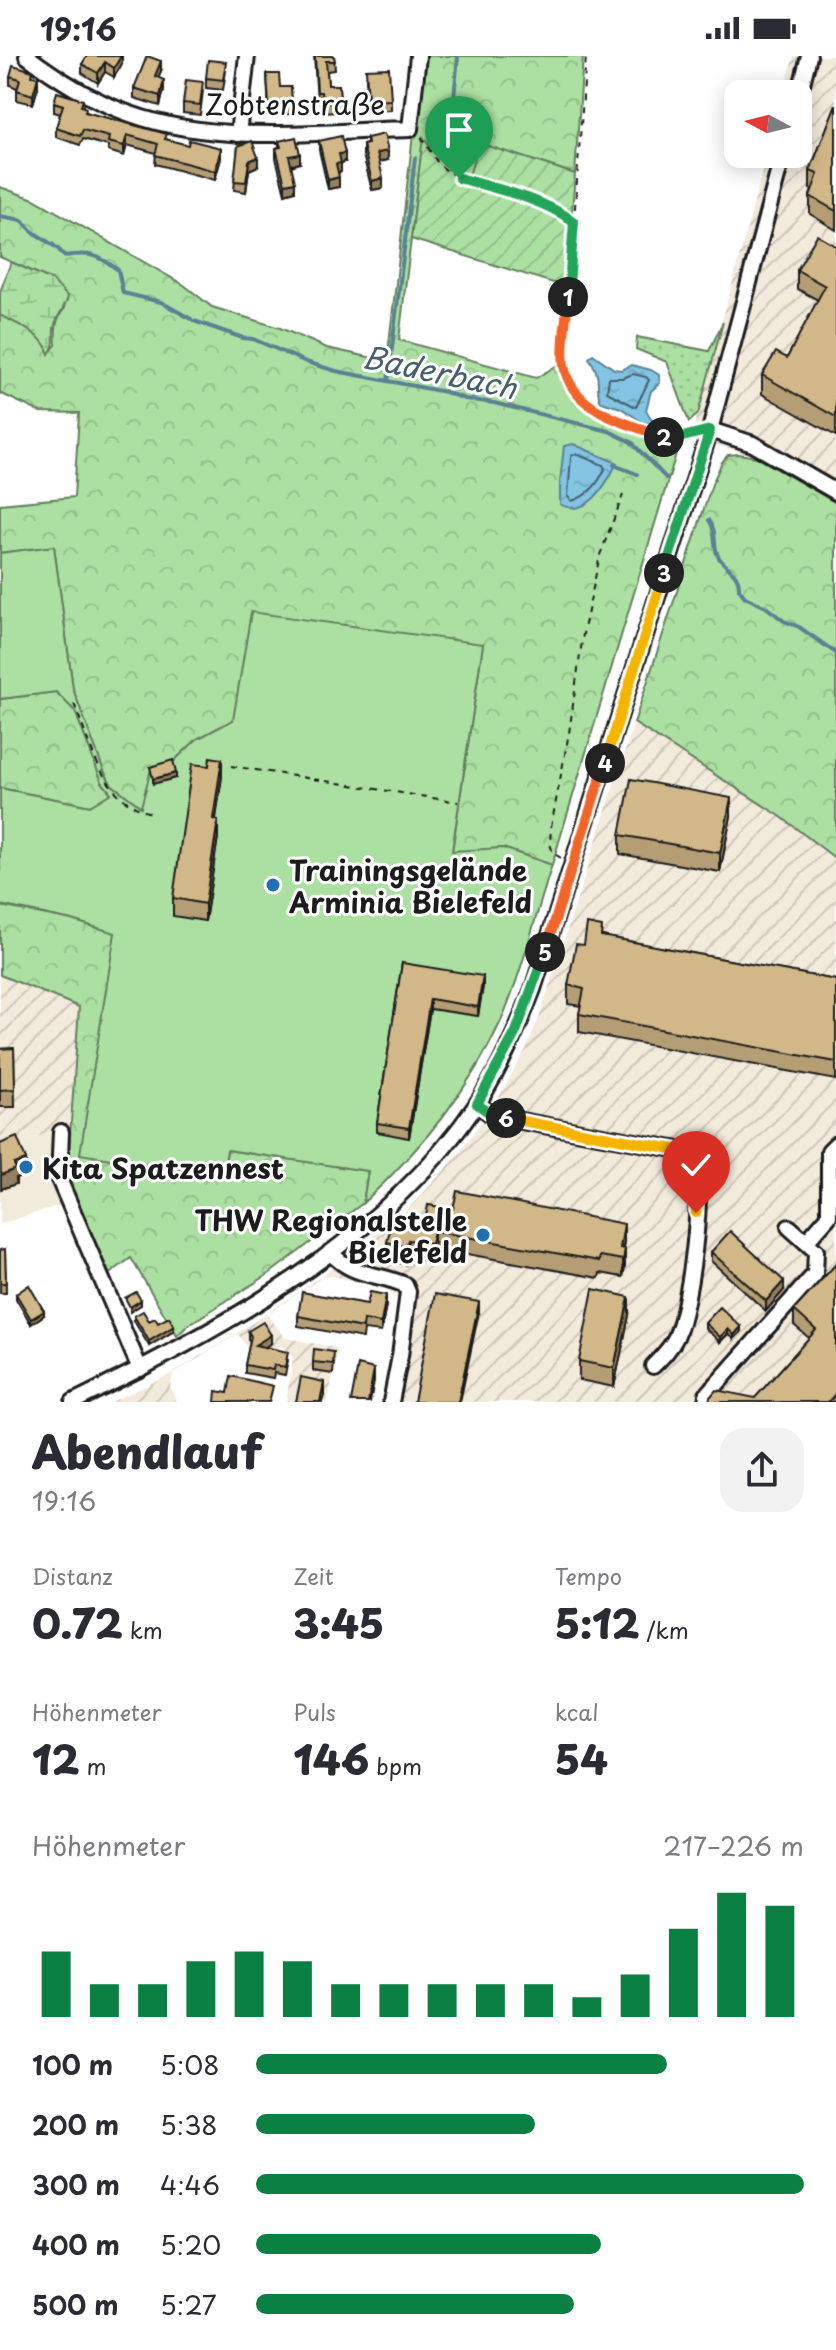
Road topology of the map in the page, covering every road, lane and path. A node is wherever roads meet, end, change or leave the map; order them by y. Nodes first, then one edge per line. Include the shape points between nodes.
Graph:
1 (27, 56) edge
2 (247, 56) edge
3 (418, 56) edge
4 (586, 56) edge
5 (809, 56) edge
6 (803, 80) edge
7 (410, 129) junction
8 (238, 134) junction
9 (779, 168) edge
10 (574, 222) junction
11 (710, 430) junction
12 (836, 492) edge
13 (623, 495) dead end
14 (74, 704) dead end
15 (231, 766) dead end
16 (458, 802) dead end
17 (151, 813) dead end
18 (574, 861) junction
19 (477, 1104) junction
20 (61, 1132) dead end
21 (836, 1144) edge
22 (789, 1227) dead end
23 (806, 1242) junction
24 (330, 1252) junction
25 (653, 1366) dead end
26 (140, 1369) junction
27 (73, 1402) edge
28 (391, 1402) edge
29 (706, 1402) edge

1 - 8 street, Zobtenstraße via 62,82 117,109 173,126
2 - 8 street
3 - 7 street, Zobtenstraße
4 - 10 path
5 - 6 street
7 - 8 street, Zobtenstraße
7 - 10 path via 439,164 459,178 524,198
9 - 11 street
10 - 11 path via 564,365 575,394 616,419 671,440
11 - 12 street via 753,444
11 - 18 street
13 - 18 path via 600,555 551,827 553,853
14 - 17 path via 105,779
15 - 16 path
18 - 19 street via 516,1032
19 - 24 street via 415,1177
19 - 25 street via 505,1118 679,1150 694,1159 696,1213 685,1309 676,1337
20 - 26 street via 59,1179
21 - 23 street via 829,1151 829,1216
22 - 23 street
23 - 29 street via 816,1251 815,1274
24 - 26 street via 253,1305
24 - 28 street via 352,1270 395,1281 408,1292
26 - 27 street

